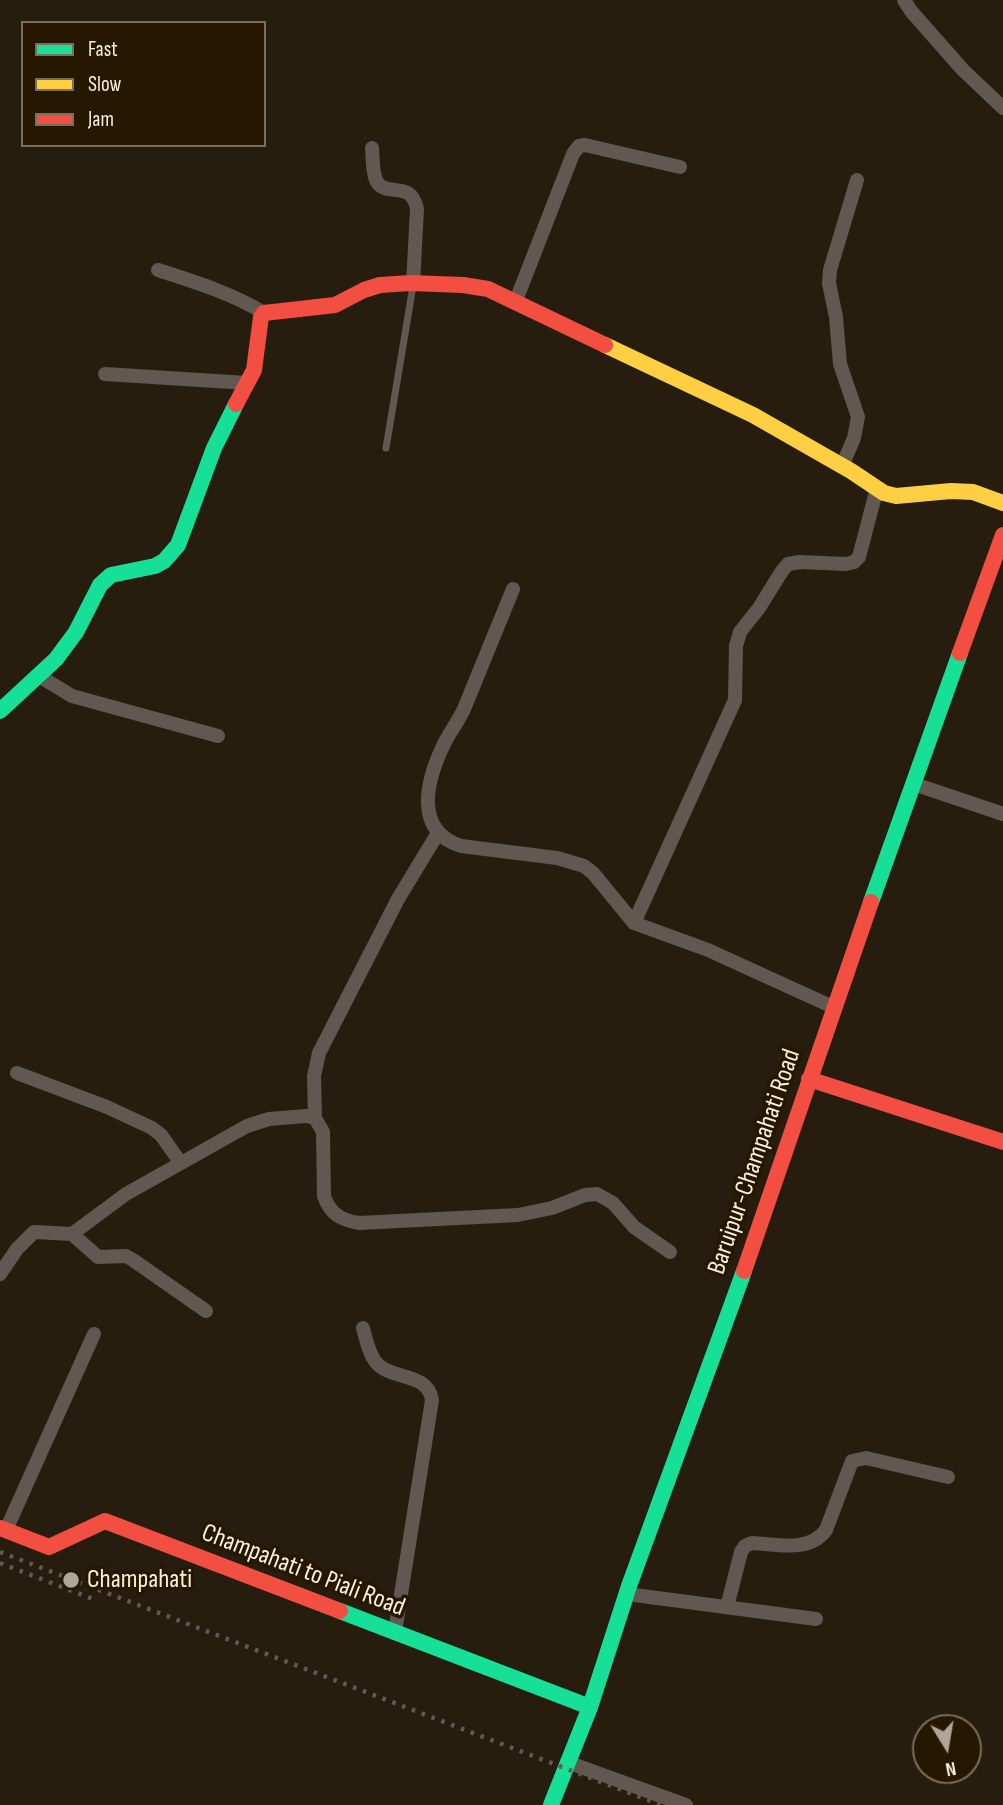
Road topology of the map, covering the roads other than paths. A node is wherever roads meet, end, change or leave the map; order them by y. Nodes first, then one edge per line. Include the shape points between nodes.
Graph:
1 (905, 0) edge
2 (1003, 108) edge
3 (372, 148) dead end
4 (680, 167) dead end
5 (857, 180) dead end
6 (158, 270) dead end
7 (413, 284) junction
8 (516, 303) junction
9 (264, 313) junction
10 (105, 374) dead end
11 (247, 383) junction
12 (386, 448) dead end
13 (842, 466) junction
14 (877, 488) junction
15 (1003, 503) edge
16 (1003, 535) edge
17 (513, 589) dead end
18 (39, 677) junction
19 (0, 712) edge
20 (218, 736) dead end
21 (914, 784) junction
22 (1003, 814) edge
23 (438, 833) junction
24 (634, 923) junction
25 (833, 1007) junction
26 (18, 1073) dead end
27 (809, 1079) junction
28 (315, 1118) junction
29 (1003, 1142) edge
30 (180, 1162) junction
31 (72, 1234) junction
32 (670, 1252) dead end
33 (0, 1274) edge
34 (206, 1311) dead end
35 (363, 1328) dead end
36 (94, 1334) dead end
37 (948, 1477) dead end
38 (3, 1529) edge
39 (627, 1594) junction
40 (727, 1607) junction
41 (816, 1619) dead end
42 (395, 1632) junction
43 (590, 1707) junction
44 (567, 1762) junction
45 (551, 1805) edge
46 (686, 1805) edge

1 - 2 street via 963,70
3 - 7 street via 379,185 404,190 415,200
4 - 8 street via 579,146
5 - 13 street via 829,283 840,363 858,417 855,438
6 - 9 street via 231,295
7 - 8 street via 467,284
7 - 9 street via 370,287 333,306
7 - 12 lane
8 - 13 street via 753,415
9 - 11 street via 254,370
10 - 11 street
11 - 18 street via 214,448 178,545 155,566 111,575 100,585 76,632
13 - 14 street
14 - 15 street via 896,496 973,492
14 - 24 street via 859,557 846,564 788,564 740,632 735,700 728,720
16 - 21 street, Baruipur-Champahati Road
17 - 23 street via 461,717 435,765 428,808
18 - 19 street
18 - 20 street via 72,696
21 - 22 street
21 - 25 street, Baruipur-Champahati Road
23 - 24 street via 461,846 584,866
23 - 28 street via 398,899 319,1053 314,1076
24 - 25 street via 708,950
25 - 27 street, Baruipur-Champahati Road
26 - 30 street via 152,1128
27 - 29 street
27 - 39 street, Baruipur-Champahati Road
28 - 30 street via 288,1116 247,1126
28 - 32 street via 323,1132 324,1196 344,1221 518,1215 597,1194
30 - 31 street
31 - 33 street via 34,1232
31 - 34 street via 98,1257 133,1260
35 - 42 street via 376,1363 431,1390
36 - 38 street
37 - 40 street via 866,1458 852,1461 821,1538 799,1546 745,1546
38 - 42 street, Champahati to Piali Road via 49,1546 105,1521
39 - 40 street
39 - 43 street, Baruipur-Champahati Road
40 - 41 street
42 - 43 street, Champahati to Piali Road
43 - 44 street, Baruipur-Champahati Road
44 - 45 street, Baruipur-Champahati Road
44 - 46 street

